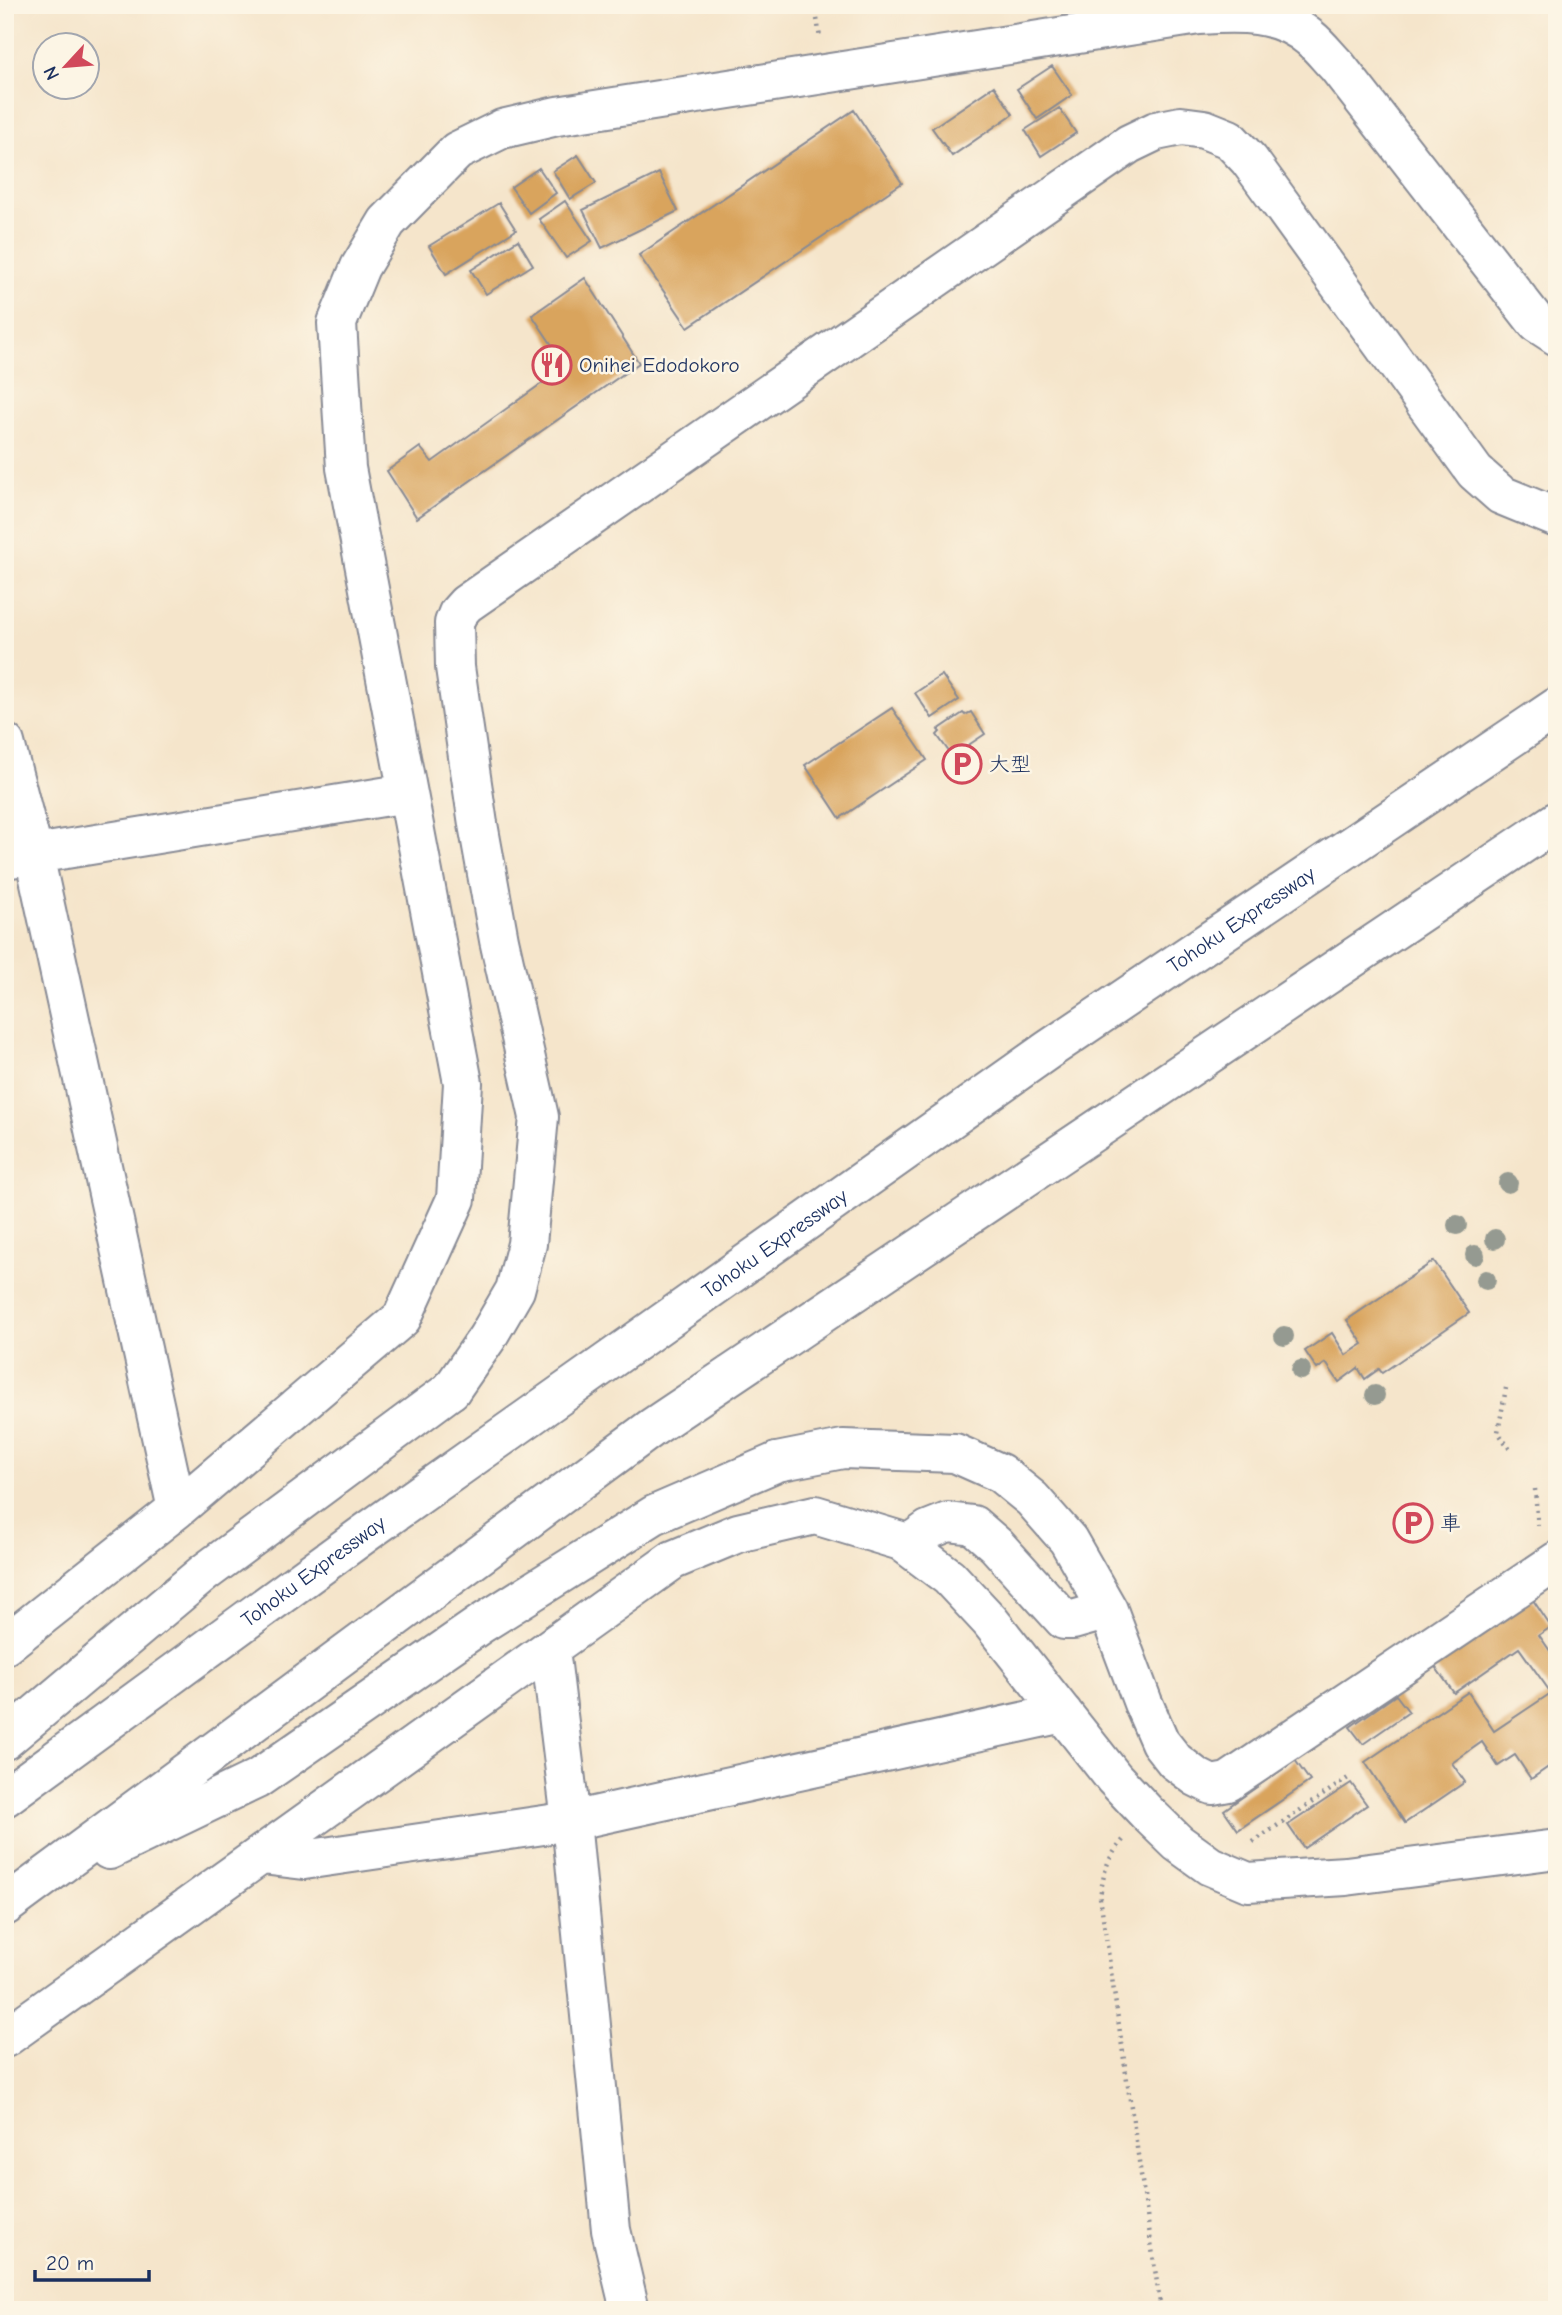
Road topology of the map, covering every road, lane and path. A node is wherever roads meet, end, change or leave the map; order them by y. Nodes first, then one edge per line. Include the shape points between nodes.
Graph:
1 (1557, 336) edge
2 (1557, 518) edge
3 (1557, 707) edge
4 (5, 743) edge
5 (407, 793) junction
6 (1557, 821) edge
7 (20, 857) edge
8 (1506, 1388) dead end
9 (1511, 1451) dead end
10 (1535, 1489) dead end
11 (177, 1509) junction
12 (907, 1545) junction
13 (1548, 1550) edge
14 (1108, 1610) junction
15 (5, 1645) edge
16 (550, 1649) junction
17 (1063, 1713) junction
18 (5, 1740) edge
19 (1348, 1778) dead end
20 (5, 1797) edge
21 (1147, 1813) junction
22 (571, 1821) junction
23 (1247, 1847) dead end
24 (1557, 1849) edge
25 (262, 1855) junction
26 (16, 1897) edge
27 (5, 2038) edge
28 (630, 2310) edge
29 (1161, 2310) edge

1 - 5 main road via 1537,323 1337,66 1310,37 1275,17 1234,12 1199,15 557,116 502,129 457,151 387,222 360,267 337,323 346,468
2 - 18 main road via 1501,495 1475,472 1249,160 1229,139 1181,125 1129,144 466,604 454,623 463,722 499,940 539,1117 527,1244 514,1290 451,1390 204,1573
3 - 20 main road, Tohoku Expressway via 1037,1058 367,1531
4 - 7 main road
5 - 7 main road
5 - 11 main road via 463,1083 456,1199 402,1318
6 - 26 main road via 653,1427
7 - 11 main road
8 - 9 path via 1498,1432
10 - 13 path
11 - 15 main road
12 - 14 main road via 948,1522 973,1525 1064,1620
12 - 16 main road via 815,1515 738,1533 673,1560
12 - 17 main road via 949,1577 990,1620
13 - 14 main road via 1228,1782 1212,1785 1175,1761 1160,1742
14 - 26 main road via 1068,1540 1032,1499 1000,1473 956,1453 843,1450 777,1462 654,1515 481,1624 257,1779
16 - 22 main road
16 - 25 main road
17 - 21 main road
17 - 22 main road
19 - 23 path
21 - 24 main road via 1210,1866 1248,1882 1346,1876
21 - 29 path via 1110,1855 1100,1897
22 - 25 main road via 304,1860
22 - 28 main road via 611,2230
25 - 27 main road

